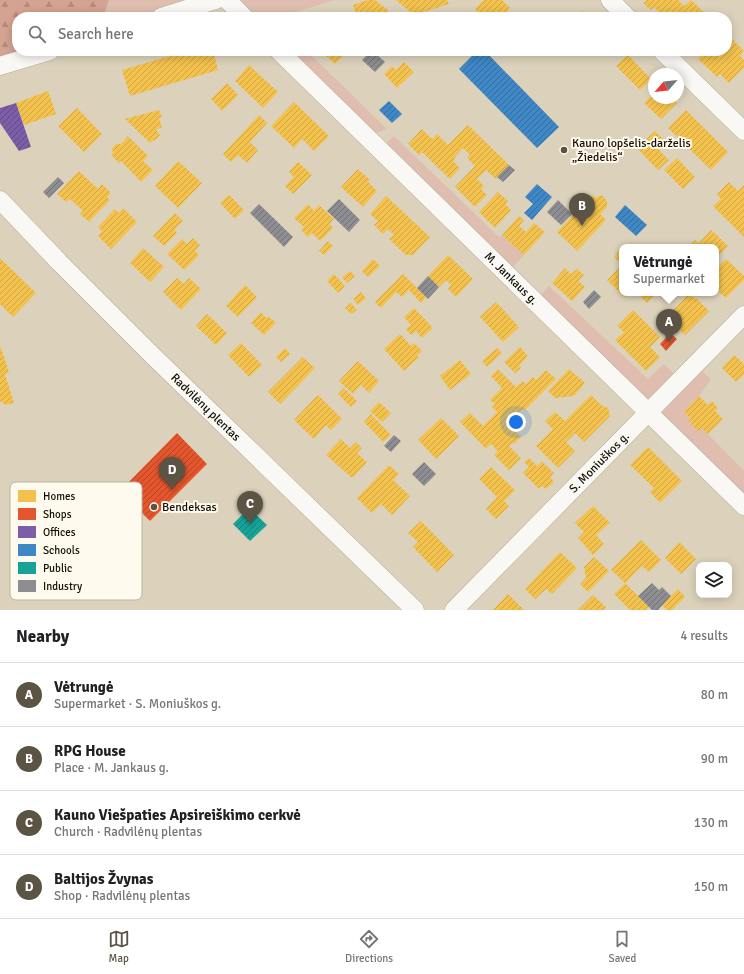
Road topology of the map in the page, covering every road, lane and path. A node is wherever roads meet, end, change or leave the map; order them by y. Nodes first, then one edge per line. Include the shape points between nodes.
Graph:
1 (216, 0) edge
2 (227, 0) edge
3 (610, 0) edge
4 (177, 12) edge
5 (239, 12) edge
6 (622, 12) edge
7 (33, 56) edge
8 (284, 56) edge
9 (667, 56) edge
10 (0, 66) edge
11 (744, 132) edge
12 (0, 200) edge
13 (744, 315) edge
14 (648, 412) junction
15 (744, 506) edge
16 (415, 610) edge
17 (454, 610) edge

1 - 4 street
2 - 5 street
3 - 6 street
7 - 10 street
8 - 14 street, M. Jankaus g.
9 - 11 street
12 - 16 street, Radvilėnų plentas via 146,348
13 - 14 street, S. Moniuškos g.
14 - 15 street, M. Jankaus g.
14 - 17 street, S. Moniuškos g.

